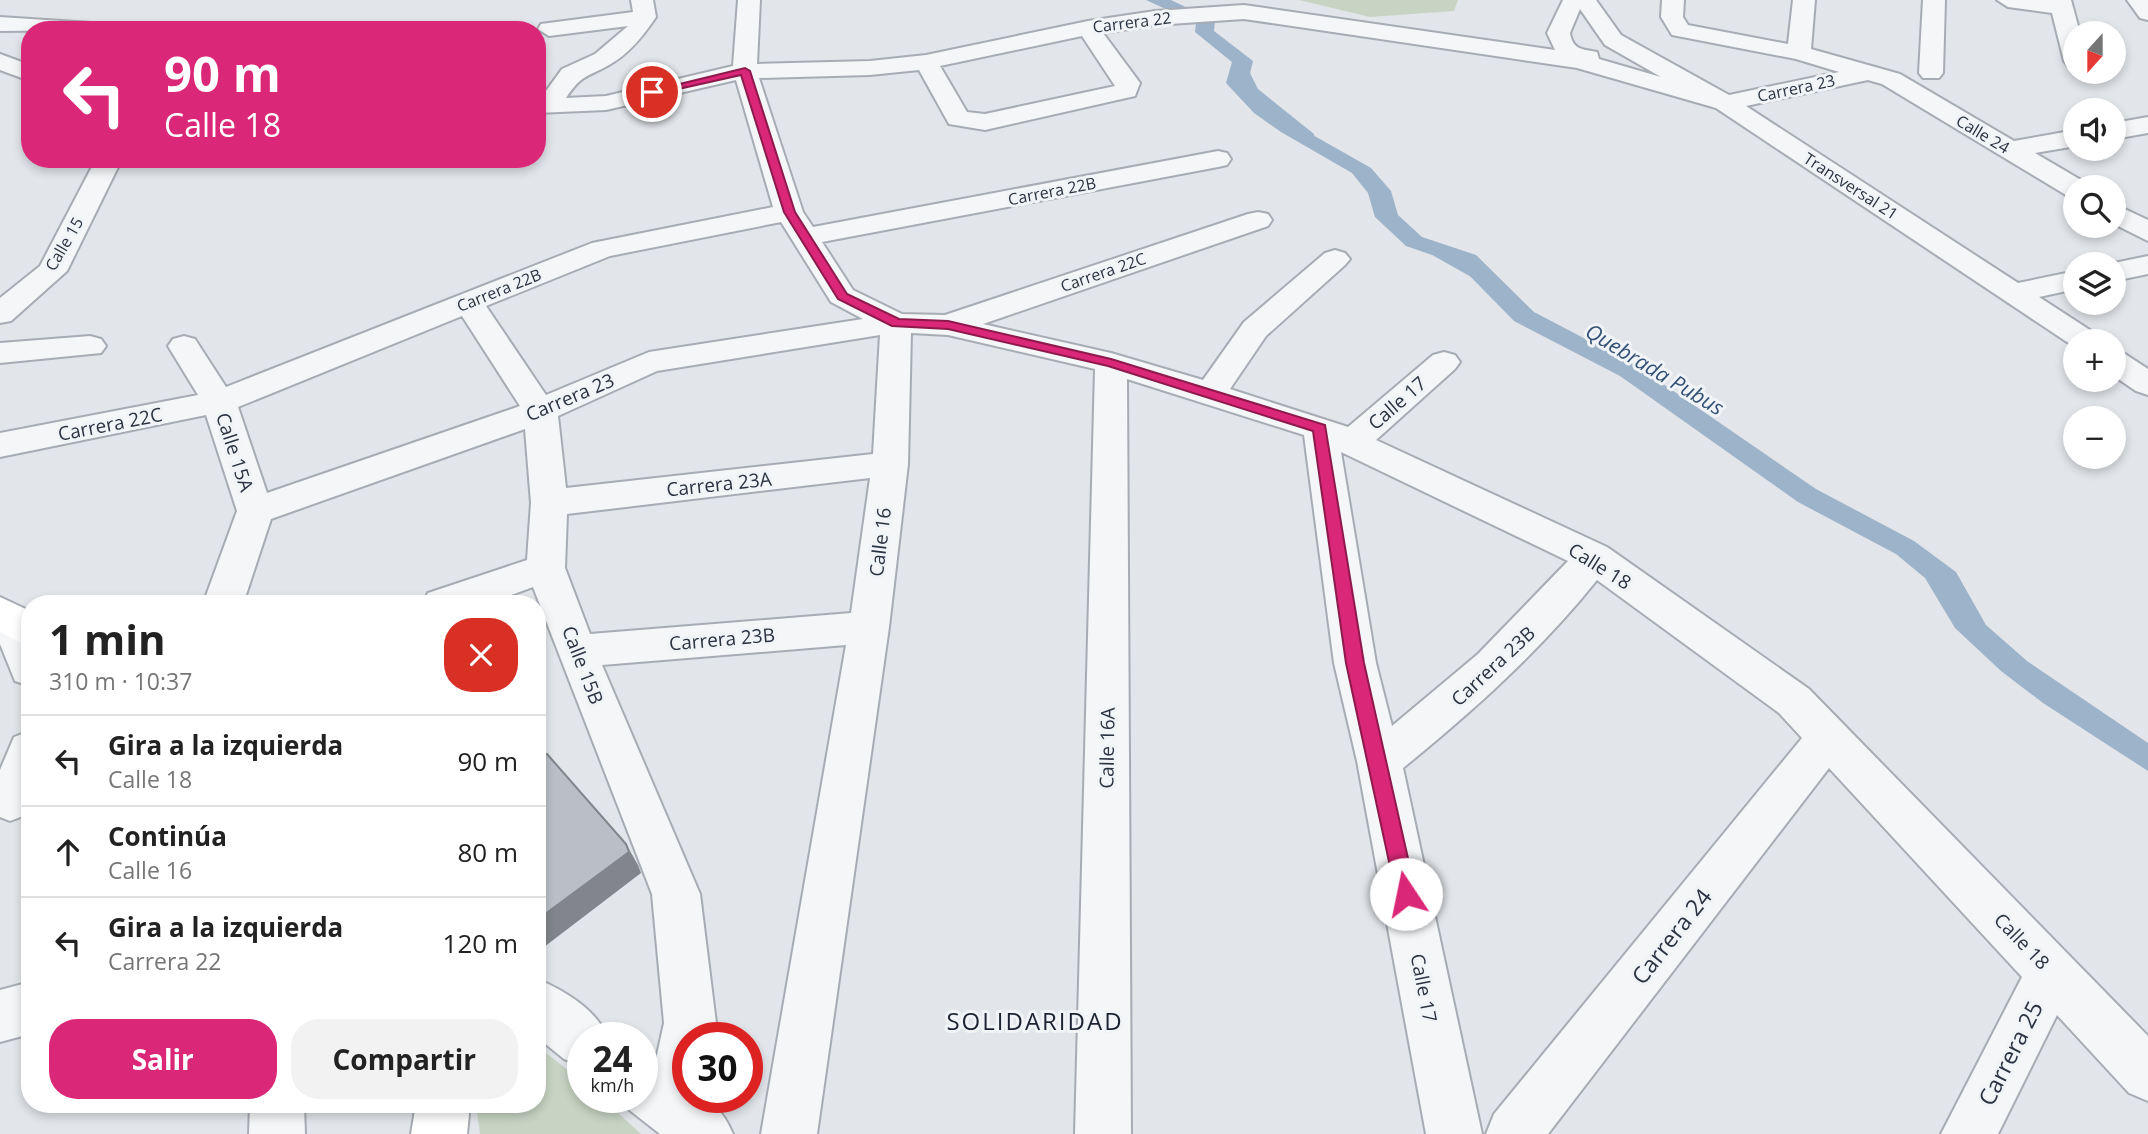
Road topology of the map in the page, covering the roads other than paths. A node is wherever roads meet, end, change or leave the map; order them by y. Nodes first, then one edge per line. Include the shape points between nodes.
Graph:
1 (749, 0) edge
2 (1574, 0) edge
3 (1586, 0) edge
4 (1804, 0) edge
5 (1934, 0) edge
6 (2008, 0) edge
7 (2138, 0) edge
8 (2062, 4) edge
9 (1673, 8) edge
10 (643, 9) edge
11 (2148, 13) edge
12 (0, 24) edge
13 (21, 25) edge
14 (1088, 28) junction
15 (1558, 29) junction
16 (1613, 40) junction
17 (1501, 47) junction
18 (1799, 53) junction
19 (0, 61) edge
20 (1580, 61) junction
21 (926, 62) junction
22 (21, 70) edge
23 (745, 71) junction
24 (1931, 73) dead end
25 (570, 74) junction
26 (1879, 76) junction
27 (546, 102) edge
28 (1725, 103) junction
29 (546, 106) edge
30 (2148, 125) edge
31 (2126, 129) edge
32 (2063, 140) edge
33 (2010, 150) junction
34 (1217, 159) dead end
35 (104, 168) edge
36 (2063, 181) edge
37 (2126, 219) edge
38 (1258, 220) dead end
39 (797, 225) junction
40 (2148, 232) edge
41 (1335, 259) dead end
42 (2148, 265) edge
43 (2126, 270) edge
44 (2063, 283) edge
45 (2015, 293) junction
46 (468, 302) junction
47 (0, 314) edge
48 (896, 323) junction
49 (948, 325) junction
50 (2068, 329) edge
51 (90, 346) dead end
52 (184, 346) dead end
53 (0, 353) edge
54 (1444, 362) dead end
55 (1111, 363) junction
56 (2126, 369) edge
57 (2148, 384) edge
58 (1210, 394) junction
59 (219, 402) junction
60 (540, 411) junction
61 (1335, 436) junction
62 (0, 445) edge
63 (890, 464) junction
64 (549, 503) junction
65 (255, 511) junction
66 (1593, 557) junction
67 (547, 568) junction
68 (226, 595) edge
69 (468, 595) edge
70 (14, 621) edge
71 (869, 626) junction
72 (21, 642) edge
73 (576, 651) junction
74 (1828, 737) junction
75 (1379, 761) junction
76 (21, 776) edge
77 (13, 800) edge
78 (2052, 972) junction
79 (21, 1010) edge
80 (546, 1011) edge
81 (0, 1016) edge
82 (690, 1022) edge
83 (567, 1027) edge
84 (2148, 1074) edge
85 (277, 1113) edge
86 (442, 1113) edge
87 (277, 1134) edge
88 (439, 1134) edge
89 (789, 1134) edge
90 (1103, 1134) edge
91 (1454, 1134) edge
92 (1514, 1134) edge
93 (1969, 1134) edge

1 - 23 street
2 - 15 street
3 - 16 street, Transversal 21
4 - 18 street
5 - 24 street
6 - 8 street
7 - 11 street
9 - 18 street, Calle 24 via 1680,30
10 - 25 street via 634,33 603,59
10 - 25 street via 549,19
12 - 13 street
14 - 17 street, Carrera 22 via 1244,12
14 - 21 street, Carrera 22
14 - 21 street via 1128,83 1126,91 970,122 958,119
15 - 17 street
15 - 20 street via 1562,48
16 - 20 street via 1596,55
16 - 28 street, Transversal 21
17 - 20 street, Carrera 22
18 - 26 street, Calle 24
19 - 22 street
20 - 28 street, Carrera 22
21 - 23 street, Carrera 22
23 - 29 street, Carrera 22 via 606,103
23 - 39 street
25 - 27 street
26 - 28 street, Carrera 23
26 - 33 street, Calle 24
28 - 45 street, Transversal 21
30 - 31 street
32 - 33 street
33 - 36 street, Calle 24
34 - 39 street, Carrera 22B
35 - 47 street, Calle 15 via 52,271
37 - 40 street
38 - 49 street, Carrera 22C
39 - 46 street, Carrera 22B via 602,249
39 - 48 street via 842,296
41 - 58 street via 1255,329
42 - 43 street
44 - 45 street
45 - 50 street, Transversal 21
46 - 59 street, Carrera 22B
46 - 60 street, Calle 15B
48 - 49 street, Calle 18
48 - 60 street, Carrera 23 via 649,362
48 - 63 street, Calle 16
49 - 55 street, Calle 18
51 - 53 street
52 - 59 street, Calle 15A
54 - 61 street, Calle 17
55 - 58 street, Calle 18
55 - 90 street, Calle 16A
56 - 57 street
58 - 61 street, Calle 18
59 - 62 street, Carrera 22C
59 - 65 street, Calle 15A
60 - 64 street, Calle 15B
60 - 65 street, Carrera 23
61 - 66 street, Calle 18
61 - 75 street, Calle 17 via 1355,663
63 - 64 street, Carrera 23A
63 - 71 street, Calle 16
64 - 67 street, Calle 15B
65 - 68 street, Calle 15A
66 - 74 street, Calle 18 via 1794,701
66 - 75 street, Carrera 23B via 1551,611 1512,649 1452,705
67 - 69 street
67 - 73 street, Calle 15B
70 - 72 street
71 - 73 street, Carrera 23B
71 - 89 street, Calle 16
73 - 82 street, Calle 15B via 676,894
74 - 78 street, Calle 18
74 - 92 street, Carrera 24
75 - 91 street, Calle 17
76 - 77 street
78 - 84 street, Calle 18
78 - 93 street, Carrera 25
79 - 81 street
80 - 83 street
85 - 87 street
86 - 88 street

